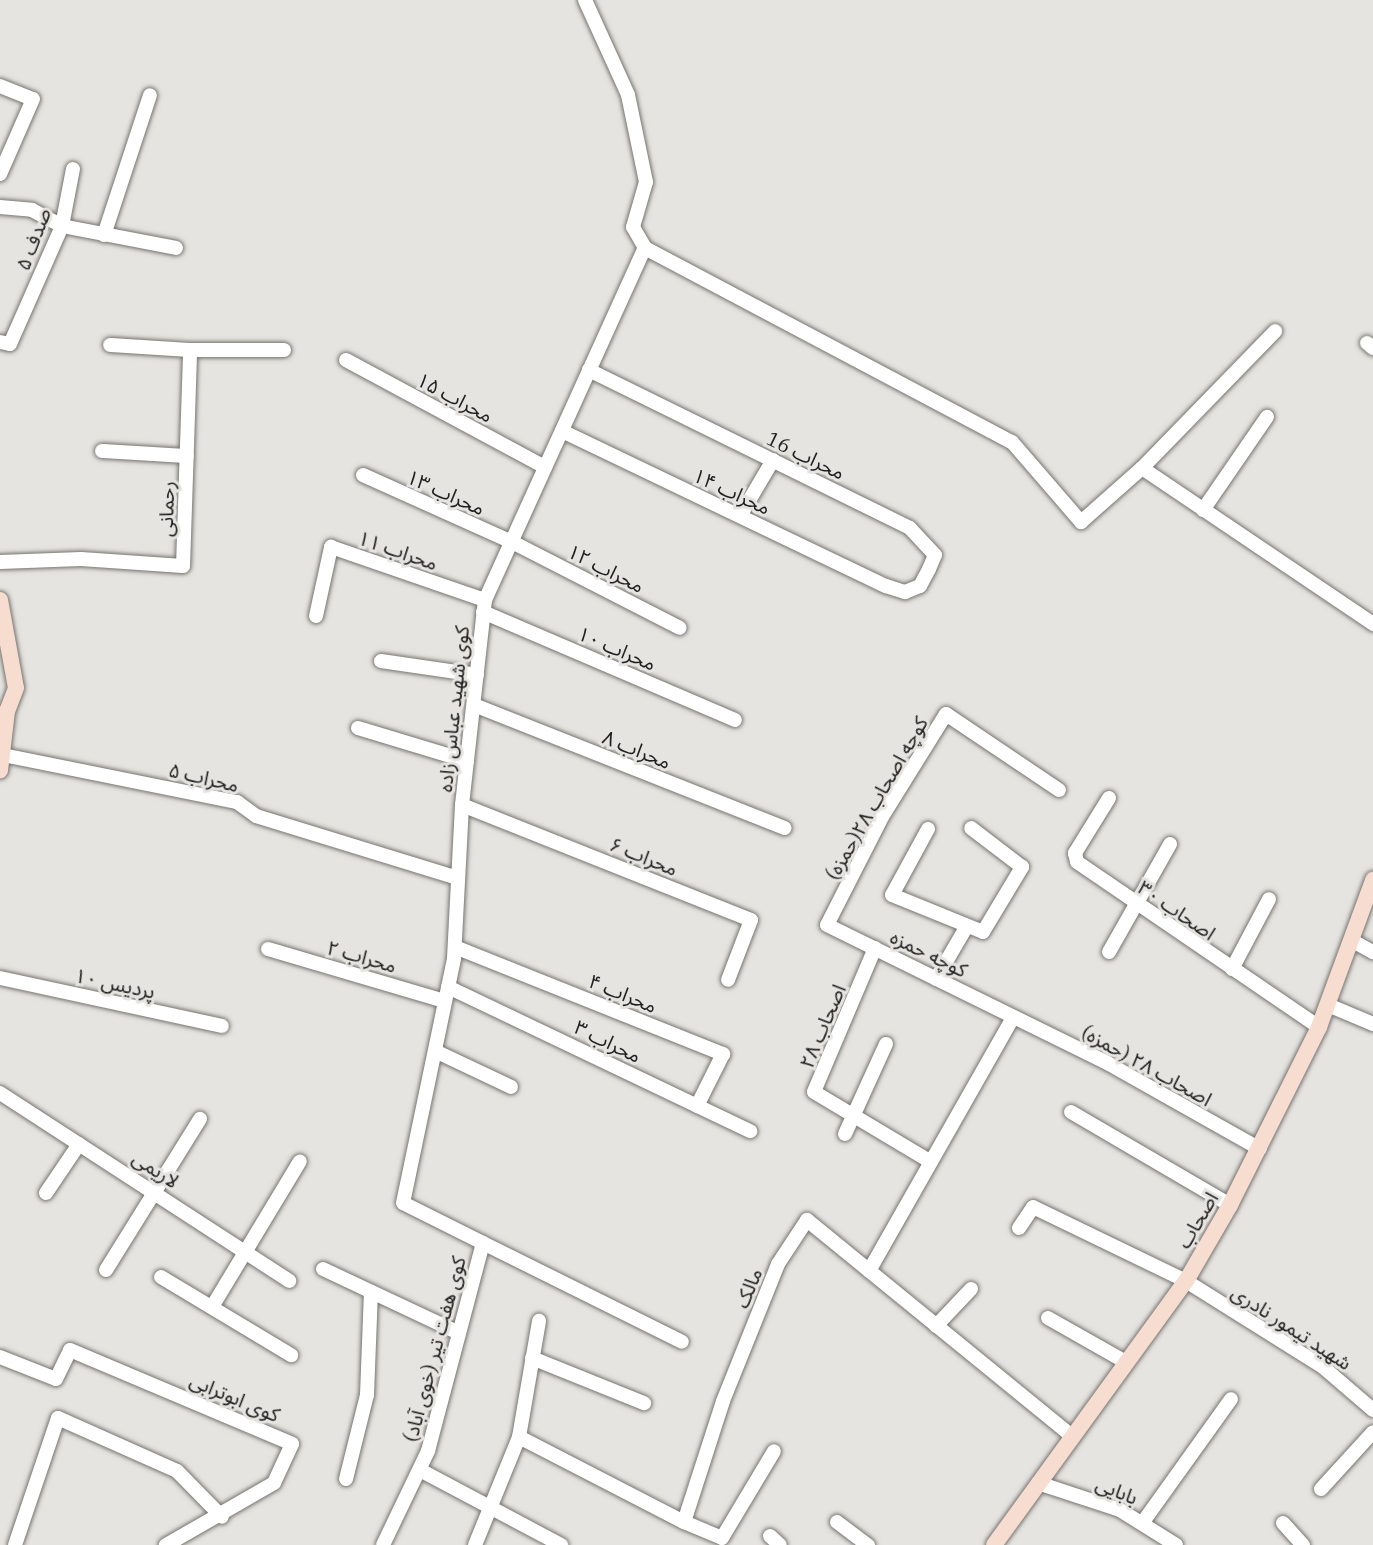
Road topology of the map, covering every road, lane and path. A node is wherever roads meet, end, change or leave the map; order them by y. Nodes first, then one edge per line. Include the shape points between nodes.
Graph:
1 (585, 0) edge
2 (0, 86) edge
3 (150, 95) dead end
4 (4, 153) edge
5 (73, 169) dead end
6 (0, 174) edge
7 (0, 207) edge
8 (62, 226) junction
9 (104, 235) junction
10 (176, 248) dead end
11 (645, 248) junction
12 (1275, 331) dead end
13 (0, 342) edge
14 (110, 345) dead end
15 (190, 350) junction
16 (284, 350) dead end
17 (346, 360) dead end
18 (589, 370) junction
19 (1267, 417) dead end
20 (562, 431) junction
21 (102, 451) dead end
22 (187, 456) junction
23 (773, 460) junction
24 (545, 467) junction
25 (1142, 468) junction
26 (363, 475) dead end
27 (1203, 510) junction
28 (740, 516) junction
29 (514, 543) junction
30 (0, 562) edge
31 (886, 585) joint
32 (0, 600) edge
33 (484, 606) junction
34 (316, 616) dead end
35 (1373, 624) edge
36 (680, 628) dead end
37 (381, 661) dead end
38 (477, 675) junction
39 (4, 703) edge
40 (474, 705) junction
41 (735, 720) dead end
42 (358, 728) dead end
43 (467, 761) junction
44 (1, 763) edge
45 (1059, 790) dead end
46 (1109, 798) dead end
47 (462, 805) junction
48 (785, 828) dead end
49 (971, 828) dead end
50 (928, 829) dead end
51 (1170, 844) dead end
52 (458, 878) junction
53 (1373, 880) edge
54 (1269, 899) dead end
55 (1137, 908) junction
56 (827, 925) joint
57 (968, 926) junction
58 (1351, 940) junction
59 (455, 947) junction
60 (875, 948) junction
61 (268, 949) dead end
62 (1109, 952) dead end
63 (1373, 952) edge
64 (1232, 969) junction
65 (0, 978) edge
66 (936, 979) junction
67 (728, 980) dead end
68 (447, 994) junction
69 (1328, 1005) junction
70 (1013, 1017) junction
71 (1373, 1024) edge
72 (222, 1026) dead end
73 (1319, 1027) junction
74 (886, 1044) dead end
75 (435, 1052) junction
76 (511, 1087) dead end
77 (0, 1093) edge
78 (698, 1106) junction
79 (1071, 1112) dead end
80 (854, 1113) junction
81 (200, 1119) dead end
82 (750, 1131) dead end
83 (845, 1134) dead end
84 (79, 1144) junction
85 (1260, 1149) junction
86 (300, 1161) dead end
87 (931, 1162) junction
88 (157, 1192) junction
89 (46, 1193) dead end
90 (403, 1203) joint
91 (1230, 1205) junction
92 (1019, 1228) dead end
93 (483, 1243) junction
94 (245, 1253) junction
95 (323, 1269) dead end
96 (106, 1270) dead end
97 (869, 1271) junction
98 (161, 1277) dead end
99 (289, 1281) dead end
100 (1186, 1281) junction
101 (971, 1289) dead end
102 (371, 1292) junction
103 (212, 1307) junction
104 (1048, 1318) dead end
105 (539, 1321) dead end
106 (936, 1326) junction
107 (459, 1333) junction
108 (682, 1342) dead end
109 (291, 1354) dead end
110 (0, 1357) edge
111 (532, 1358) junction
112 (1124, 1361) junction
113 (1231, 1399) dead end
114 (644, 1403) dead end
115 (1373, 1410) edge
116 (1373, 1432) edge
117 (1071, 1435) junction
118 (519, 1437) junction
119 (774, 1451) dead end
120 (420, 1470) junction
121 (346, 1479) dead end
122 (1038, 1483) junction
123 (1322, 1489) dead end
124 (492, 1506) junction
125 (222, 1517) junction
126 (684, 1522) junction
127 (837, 1522) dead end
128 (1143, 1522) junction
129 (1283, 1523) dead end
130 (15, 1545) edge
131 (166, 1545) edge
132 (383, 1545) edge
133 (475, 1545) edge
134 (561, 1545) edge
135 (868, 1545) edge
136 (994, 1545) edge
137 (1176, 1545) edge
138 (1303, 1545) edge

1 - 11 street via 628,95 646,182 633,227
2 - 4 street via 33,99
3 - 9 street
4 - 6 street
5 - 8 street, صدف ۵
7 - 8 street via 32,210
8 - 9 street
8 - 13 street, صدف ۵ via 10,344
9 - 10 street
11 - 18 street, کوی شهید عباس زاده
11 - 25 street via 1012,442 1081,522
12 - 25 street
14 - 15 street
15 - 16 street
15 - 22 street, رحمانی
17 - 24 street, محراب ۱۵
18 - 20 street, کوی شهید عباس زاده
18 - 23 street, محراب 16
19 - 27 street
20 - 24 street, کوی شهید عباس زاده
20 - 28 street, محراب ۱۴
21 - 22 street
22 - 30 street, رحمانی via 183,566 81,559
23 - 28 street
23 - 31 street, محراب 16 via 924,539 935,555 920,586 905,592
24 - 29 street, کوی شهید عباس زاده
25 - 27 street
26 - 29 street, محراب ۱۳
27 - 35 street
28 - 31 street, محراب ۱۴
29 - 33 street, کوی شهید عباس زاده
29 - 36 street, محراب ۱۲
32 - 39 main road via 16,688
33 - 34 street, محراب ۱۱ via 330,547
33 - 38 street, کوی شهید عباس زاده
33 - 41 street, محراب ۱۰
37 - 38 street
38 - 40 street, کوی شهید عباس زاده
39 - 44 main road
40 - 43 street, کوی شهید عباس زاده
40 - 48 street, محراب ۸
42 - 43 street
43 - 47 street, کوی شهید عباس زاده
44 - 52 street, محراب ۵ via 237,802 256,816
45 - 56 street, کوچه اصحاب ۲۸(حمزه) via 946,714 882,818
46 - 55 street, اصحاب ۳۰ via 1075,859
47 - 52 street, کوی شهید عباس زاده
47 - 67 street, محراب ۶ via 751,920
49 - 57 street via 1022,867 983,932
50 - 57 street via 892,895
51 - 55 street
52 - 59 street, کوی شهید عباس زاده
53 - 58 main road, اصحاب
54 - 64 street
55 - 62 street
55 - 64 street, اصحاب ۳۰
56 - 60 street, کوچه حمزه
57 - 66 street
58 - 63 street
58 - 69 main road, اصحاب
59 - 68 street, کوی شهید عباس زاده
59 - 78 street, محراب ۴ via 723,1054
60 - 66 street, کوچه حمزه
60 - 80 street, اصحاب ۲۸ via 814,1092
61 - 68 street, محراب ۲
64 - 73 street, اصحاب ۳۰
65 - 72 street, پردیس ۱۰
66 - 70 street, کوچه حمزه
68 - 75 street, کوی شهید عباس زاده
68 - 78 street, محراب ۳
69 - 71 street
69 - 73 main road, اصحاب
70 - 85 street, اصحاب ۲۸ (حمزه)
70 - 87 street
73 - 85 main road, اصحاب
74 - 80 street
75 - 76 street
75 - 90 street, کوی شهید عباس زاده
77 - 84 street, لاریمی
78 - 82 street, محراب ۳
79 - 91 street
80 - 83 street
80 - 87 street, اصحاب ۲۸
81 - 88 street
84 - 88 street, لاریمی
84 - 89 street
85 - 91 main road, اصحاب
86 - 94 street
87 - 97 street
88 - 94 street, لاریمی
88 - 96 street
90 - 93 street, کوی هفت تیر (خوی آباد)
91 - 100 main road, اصحاب
92 - 100 street, شهید تیمور نادری via 1033,1207
93 - 107 street, کوی هفت تیر (خوی آباد)
93 - 108 street
94 - 99 street, لاریمی
94 - 103 street
95 - 102 street
97 - 106 street, مالک
97 - 126 street, مالک via 807,1220 778,1264 723,1401
98 - 103 street
100 - 112 main road, اصحاب
100 - 115 street, شهید تیمور نادری via 1323,1366
101 - 106 street
102 - 107 street
102 - 121 street via 367,1395
103 - 109 street
104 - 112 street
105 - 111 street
106 - 117 street, مالک
107 - 120 street, کوی هفت تیر (خوی آباد)
110 - 125 street, کوی ابوترابی via 56,1379 70,1350 292,1444 274,1483
111 - 114 street
111 - 118 street
112 - 117 main road, اصحاب
113 - 128 street
116 - 123 street
117 - 122 main road, اصحاب
118 - 124 street
118 - 126 street
119 - 126 street via 722,1538
120 - 124 street
120 - 132 street, کوی هفت تیر (خوی آباد)
122 - 128 street, بابایی
122 - 136 main road, اصحاب
124 - 133 street
124 - 134 street
125 - 130 street via 177,1471 58,1418
125 - 131 street, کوی ابوترابی
127 - 135 street
128 - 137 street, بابایی
129 - 138 street

